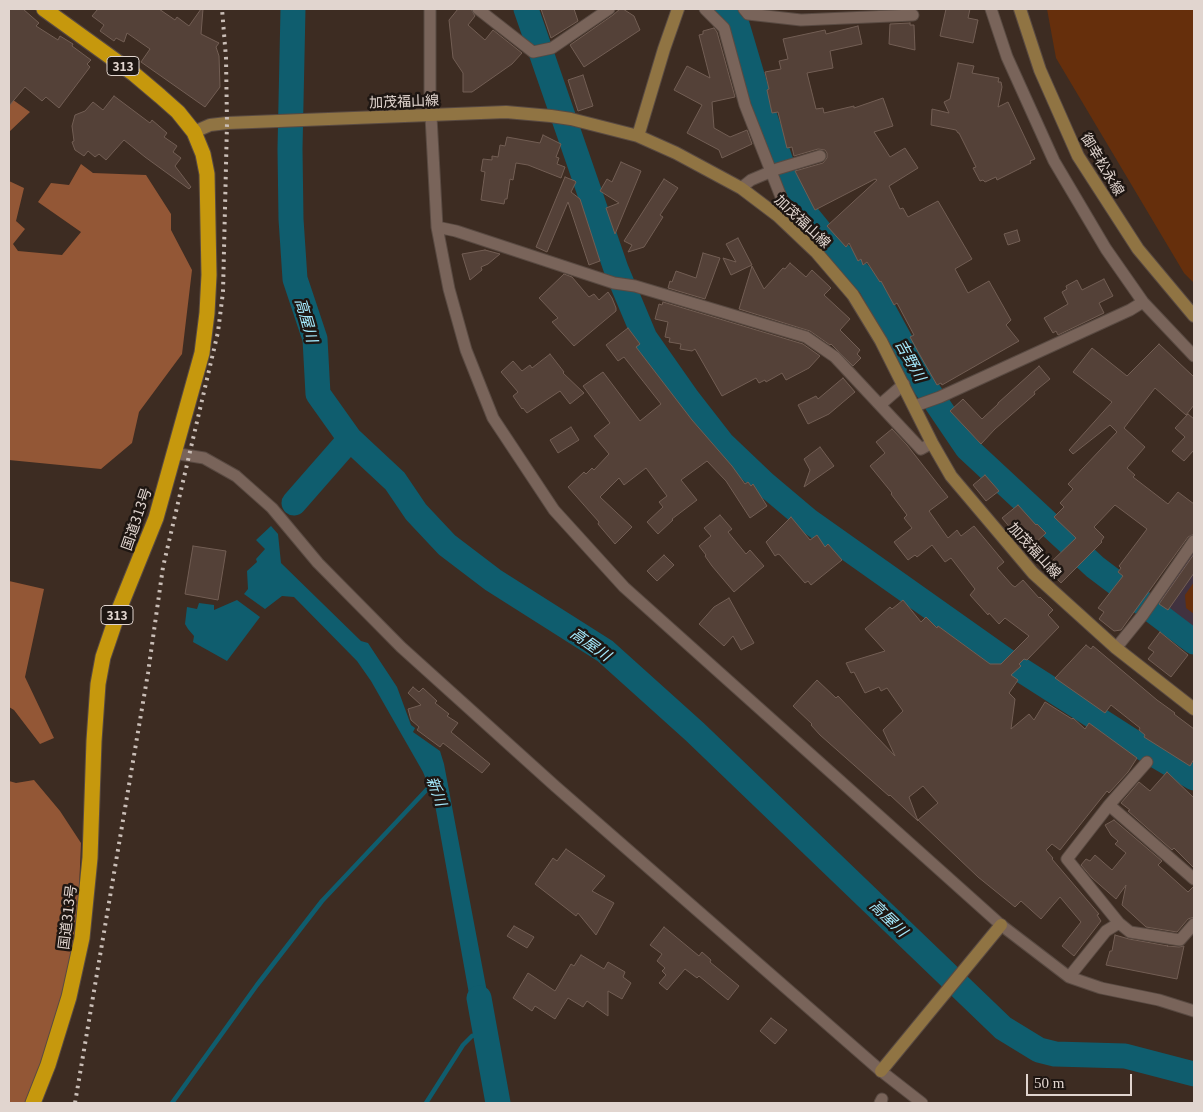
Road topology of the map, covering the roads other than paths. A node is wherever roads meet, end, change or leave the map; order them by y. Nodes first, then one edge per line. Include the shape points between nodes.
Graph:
1 (44, 9) edge
2 (433, 9) edge
3 (478, 9) edge
4 (610, 9) edge
5 (678, 9) edge
6 (705, 9) edge
7 (744, 9) edge
8 (991, 9) edge
9 (1020, 9) edge
10 (913, 15) dead end
11 (431, 115) junction
12 (194, 132) junction
13 (638, 136) junction
14 (820, 156) dead end
15 (774, 171) junction
16 (741, 188) junction
17 (778, 216) junction
18 (437, 227) junction
19 (1143, 302) junction
20 (1194, 316) edge
21 (1194, 356) edge
22 (904, 384) junction
23 (880, 404) junction
24 (920, 404) junction
25 (932, 443) junction
26 (173, 453) junction
27 (1194, 540) edge
28 (1116, 648) junction
29 (1194, 709) edge
30 (1147, 762) dead end
31 (1110, 805) junction
32 (1194, 880) edge
33 (1119, 923) junction
34 (1194, 924) edge
35 (1000, 925) junction
36 (1069, 977) junction
37 (1194, 1011) edge
38 (881, 1071) junction
39 (33, 1103) edge
40 (922, 1103) edge

1 - 12 highway, 国道313号 / 313 via 134,74 178,112
2 - 11 street
3 - 4 street via 533,52 552,48
5 - 13 main road
6 - 15 street via 724,28 745,105
7 - 10 street via 748,14 800,20
8 - 19 street via 1007,56 1054,161 1106,249
9 - 20 main road, 御幸松永線 via 1040,70 1078,156 1138,249
11 - 12 main road, 加茂福山線 via 234,122 210,125
11 - 13 main road, 加茂福山線 via 506,112 571,118
11 - 18 street
12 - 26 highway, 国道313号 / 313 via 207,174 207,313 202,352
13 - 16 main road, 加茂福山線
14 - 15 street
15 - 16 street
15 - 17 street via 785,207
16 - 17 main road, 加茂福山線
17 - 22 main road, 加茂福山線 via 818,254 853,295
18 - 23 street via 456,230 614,282 806,337 834,357
18 - 35 street via 449,289 466,350 493,418 554,510 624,587
19 - 21 street
19 - 24 street
22 - 23 street
22 - 24 main road, 加茂福山線
23 - 25 street via 921,449
24 - 25 main road, 加茂福山線
25 - 28 main road, 加茂福山線 via 951,476 1033,573
26 - 38 street via 204,458 236,476 272,508 318,563 401,648
26 - 39 highway, 国道313号 / 313 via 156,518 103,657 98,684 90,858 82,938 69,998
27 - 28 street
28 - 29 main road, 加茂福山線
30 - 31 street
31 - 32 street
31 - 33 street via 1068,859
33 - 34 street via 1130,932 1180,940
33 - 36 street via 1106,931
35 - 36 street
35 - 38 main road
36 - 37 street
38 - 40 street

